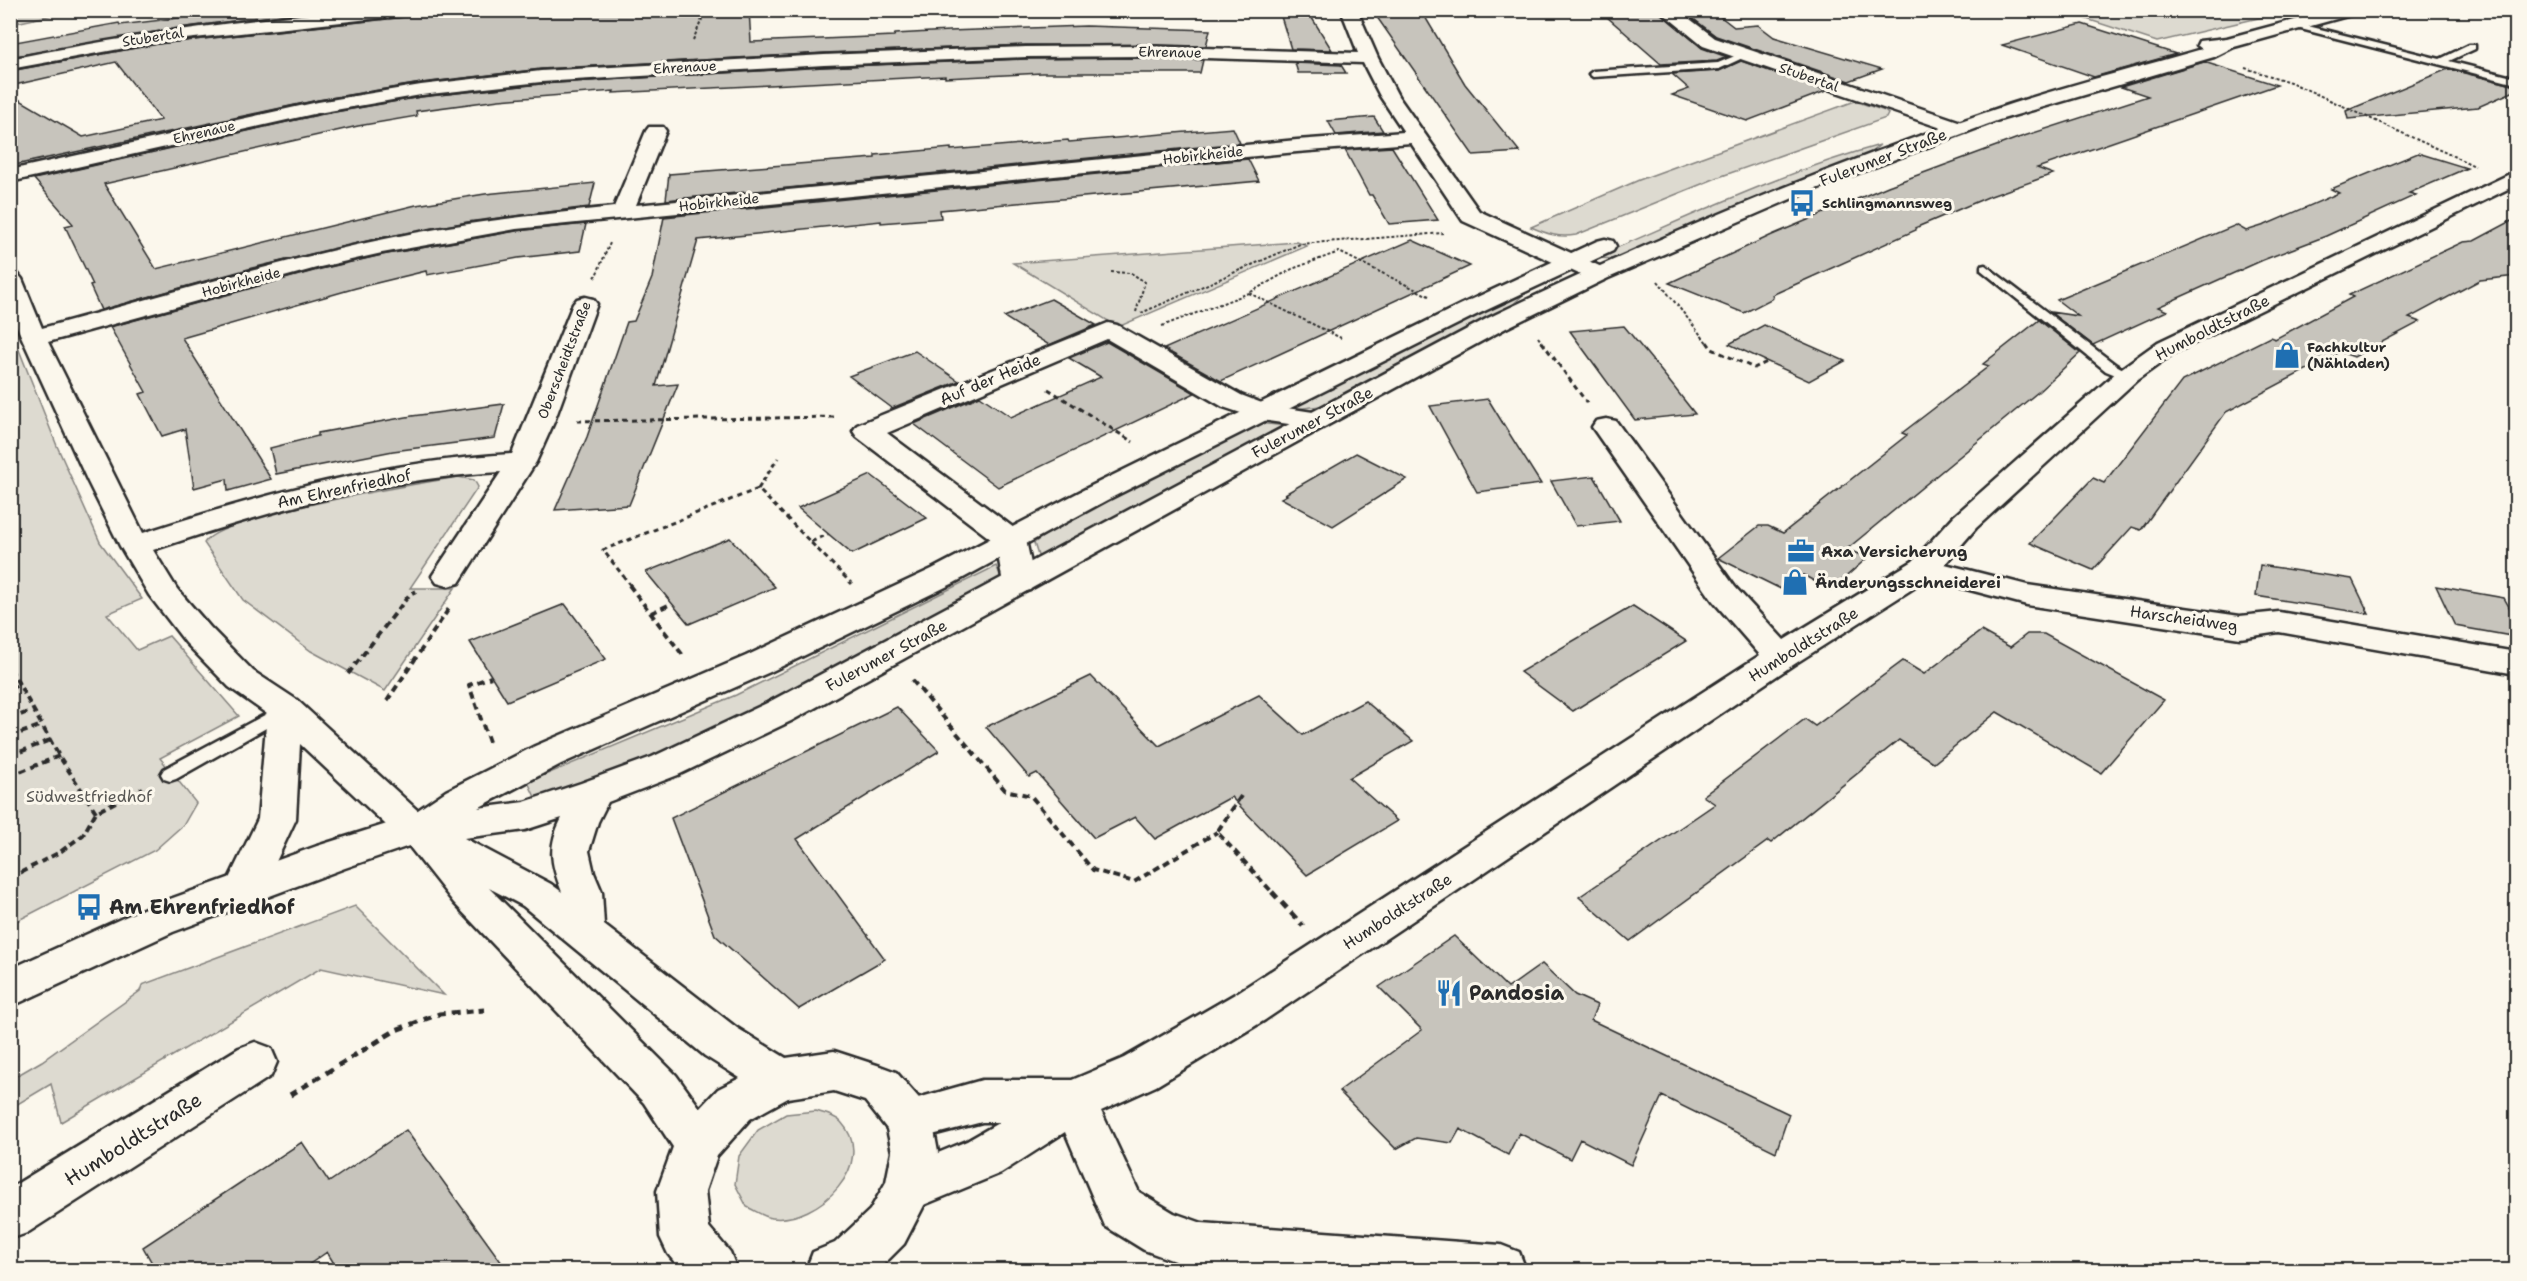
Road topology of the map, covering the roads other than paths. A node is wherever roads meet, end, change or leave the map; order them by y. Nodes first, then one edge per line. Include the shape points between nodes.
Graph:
1 (406, 10) edge
2 (1349, 10) edge
3 (1667, 10) edge
4 (2352, 10) edge
5 (2296, 26) junction
6 (2228, 43) junction
7 (2472, 47) dead end
8 (1745, 55) junction
9 (1369, 58) junction
10 (2440, 62) junction
11 (10, 64) edge
12 (1593, 74) dead end
13 (2517, 81) edge
14 (1936, 120) junction
15 (1960, 128) junction
16 (1904, 130) dead end
17 (656, 131) dead end
18 (1416, 137) junction
19 (10, 176) edge
20 (2514, 179) edge
21 (622, 212) junction
22 (1623, 238) dead end
23 (1571, 262) junction
24 (1985, 268) dead end
25 (1598, 274) junction
26 (10, 279) edge
27 (585, 304) road end
28 (34, 338) junction
29 (2128, 375) junction
30 (1262, 412) junction
31 (1316, 420) junction
32 (1606, 427) road end
33 (522, 462) junction
34 (1011, 540) junction
35 (135, 546) junction
36 (1924, 568) junction
37 (448, 576) road end
38 (1019, 583) junction
39 (1781, 657) junction
40 (2517, 663) edge
41 (285, 709) junction
42 (170, 774) road end
43 (594, 794) junction
44 (415, 830) junction
45 (244, 889) junction
46 (584, 933) junction
47 (10, 989) edge
48 (255, 1062) dead end
49 (781, 1079) junction
50 (1074, 1101) junction
51 (909, 1120) junction
52 (698, 1144) junction
53 (909, 1188) junction
54 (10, 1216) edge
55 (712, 1270) edge
56 (831, 1270) edge
57 (1501, 1270) edge

1 - 11 street, Stubertal via 194,31
2 - 9 street
3 - 8 street, Stubertal via 1709,42
4 - 5 street, Fulerumer Straße
5 - 6 street, Fulerumer Straße
5 - 10 lane
6 - 14 street, Fulerumer Straße via 2190,47
6 - 15 street, Fulerumer Straße via 2208,53
7 - 10 lane
8 - 12 lane via 1719,66
8 - 14 street, Stubertal
9 - 18 street
9 - 19 street, Ehrenaue via 1066,51 579,74 375,98
10 - 13 lane
14 - 15 street, Stubertal
14 - 16 street, Fulerumer Straße
15 - 25 street, Fulerumer Straße via 1793,191
17 - 21 street
18 - 21 street, Hobirkheide
18 - 23 street via 1471,216
20 - 29 street, Humboldtstraße via 2167,348
21 - 28 street, Hobirkheide via 516,223 382,246
22 - 23 street, Fulerumer Straße
23 - 25 street
23 - 30 street, Fulerumer Straße
24 - 29 lane via 2111,368
25 - 31 street, Fulerumer Straße
26 - 28 street
27 - 33 street, Oberscheidtstraße
28 - 35 street
29 - 36 street, Humboldtstraße via 1965,522
30 - 31 street, Auf der Heide
30 - 34 street, Fulerumer Straße
30 - 34 street, Auf der Heide via 1232,401 1108,330 867,431
31 - 38 street, Fulerumer Straße
32 - 39 street via 1724,594
33 - 35 street, Am Ehrenfriedhof via 446,468 373,480 269,504
33 - 37 street, Oberscheidtstraße
34 - 38 street
34 - 44 street, Fulerumer Straße via 758,664 548,755 459,801
35 - 41 street via 165,595 198,635 241,679
36 - 39 street, Humboldtstraße
36 - 40 street, Harscheidweg via 2063,601 2240,627 2279,622
38 - 43 street, Fulerumer Straße via 779,712 665,766
39 - 50 street, Humboldtstraße via 1250,1007 1140,1072
41 - 42 lane
41 - 44 street
41 - 45 street via 277,819
43 - 44 street, Fulerumer Straße via 525,816
43 - 46 street via 570,851 582,892
44 - 45 street, Fulerumer Straße
44 - 46 street via 523,887
44 - 52 street via 468,891 660,1089
45 - 47 street, Fulerumer Straße via 159,920
46 - 49 street via 721,1042
48 - 54 street, Humboldtstraße
49 - 51 street via 834,1071 880,1086
49 - 52 street via 734,1104
50 - 51 street, Humboldtstraße via 982,1101
50 - 53 street, Humboldtstraße via 984,1157
50 - 57 street via 1122,1209 1161,1233 1202,1247
51 - 53 street via 915,1152
52 - 55 street via 681,1191 685,1237
53 - 56 street via 887,1227 853,1260

